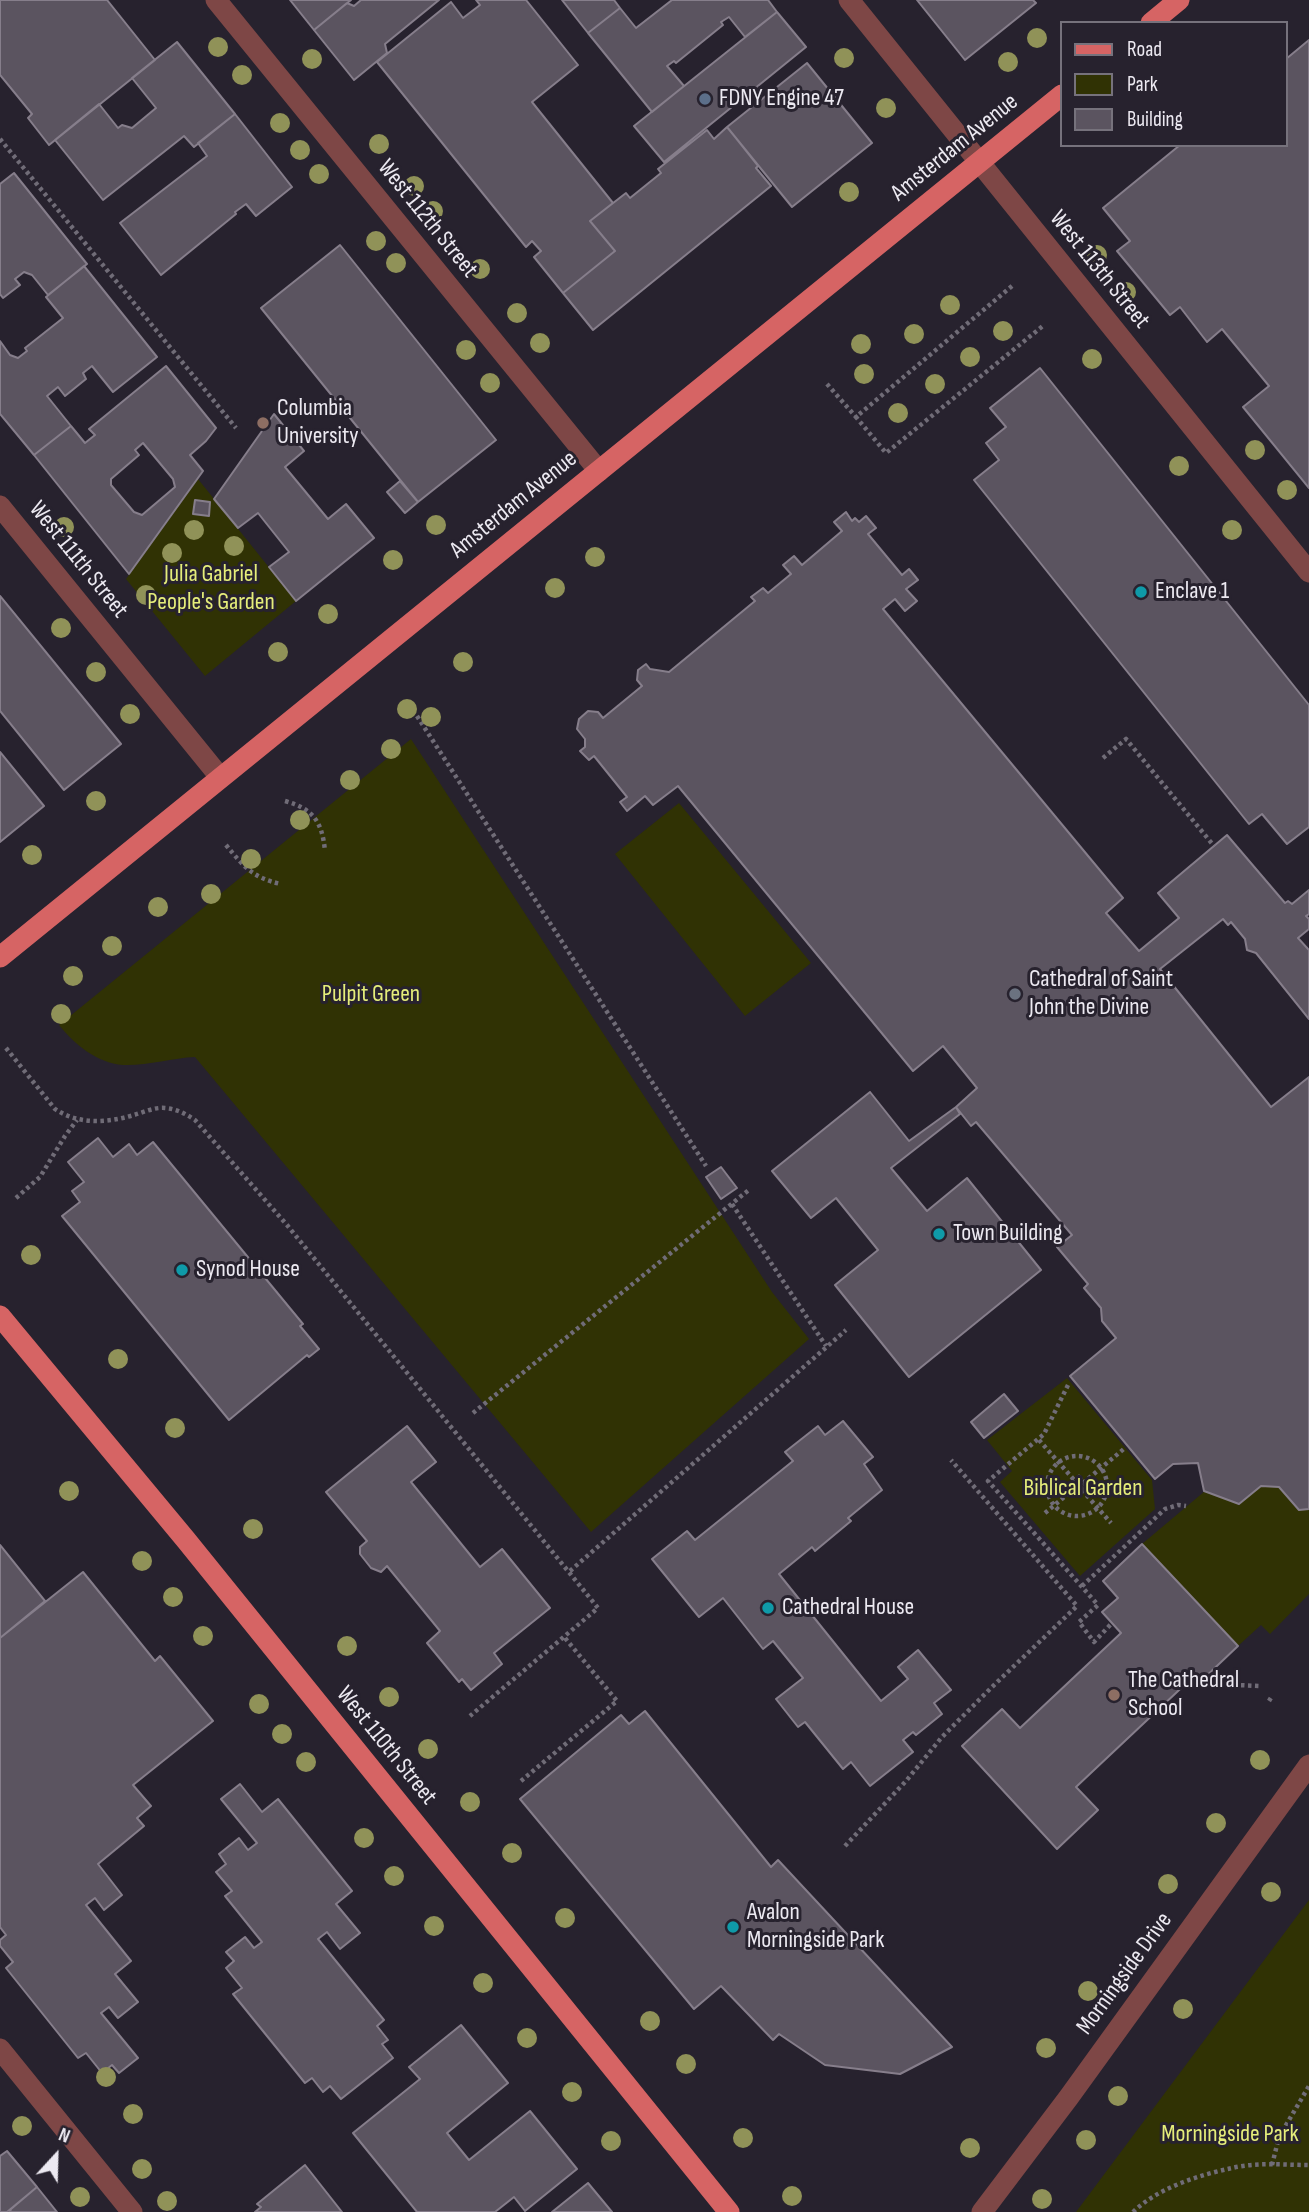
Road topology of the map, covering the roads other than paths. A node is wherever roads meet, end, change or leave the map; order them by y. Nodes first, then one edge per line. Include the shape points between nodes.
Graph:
1 (216, 0) edge
2 (849, 0) edge
3 (1180, 0) edge
4 (1154, 21) edge
5 (1060, 97) edge
6 (979, 163) junction
7 (598, 471) junction
8 (0, 506) edge
9 (1309, 572) edge
10 (220, 777) junction
11 (0, 957) edge
12 (0, 1316) edge
13 (1309, 1765) edge
14 (0, 2049) edge
15 (132, 2212) edge
16 (729, 2212) edge
17 (982, 2212) edge

1 - 7 street, West 112th Street
2 - 6 street, West 113th Street
3 - 4 main road
5 - 6 main road, Amsterdam Avenue
6 - 7 main road, Amsterdam Avenue
6 - 9 street, West 113th Street
7 - 10 main road, Amsterdam Avenue
8 - 10 street, West 111th Street
10 - 11 main road, Amsterdam Avenue
12 - 16 main road, West 110th Street
13 - 17 street, Morningside Drive
14 - 15 street

